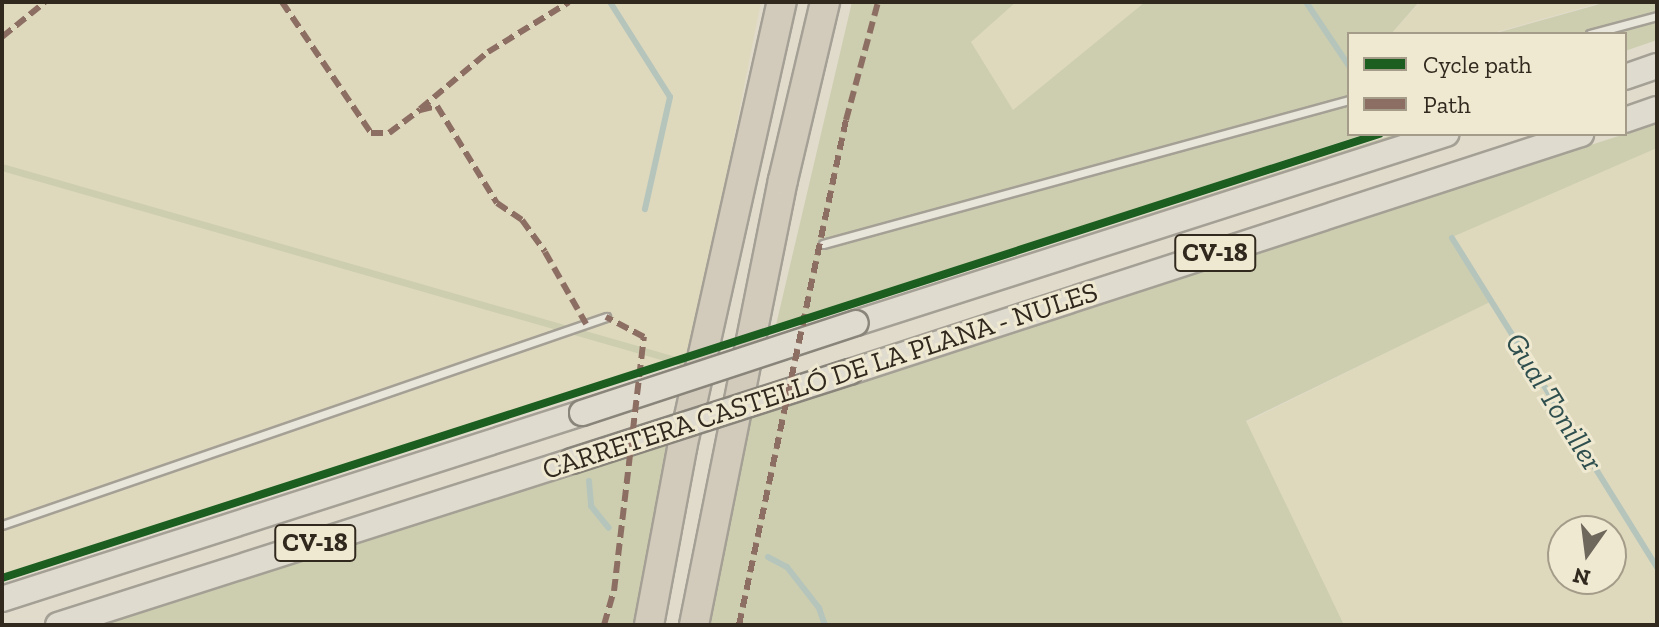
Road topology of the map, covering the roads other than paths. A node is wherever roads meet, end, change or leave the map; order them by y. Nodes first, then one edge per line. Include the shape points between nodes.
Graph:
1 (782, 2) edge
2 (825, 2) edge
3 (1657, 16) edge
4 (1597, 32) edge
5 (1657, 66) edge
6 (1627, 76) edge
7 (1347, 101) edge
8 (1657, 109) edge
9 (1627, 119) edge
10 (1440, 136) edge
11 (1575, 136) edge
12 (823, 244) dead end
13 (606, 317) dead end
14 (2, 525) edge
15 (2, 599) edge
16 (58, 625) edge
17 (649, 625) edge
18 (694, 625) edge

1 - 17 highway via 685,433
2 - 18 highway via 783,180
3 - 4 lane
5 - 6 main road
7 - 12 lane
8 - 9 main road
10 - 15 main road, CARRETERA CASTELLÓ DE LA PLANA - NULES / CV-18, bridge
11 - 16 main road, CARRETERA CASTELLÓ DE LA PLANA - NULES / CV-18, bridge
13 - 14 lane

